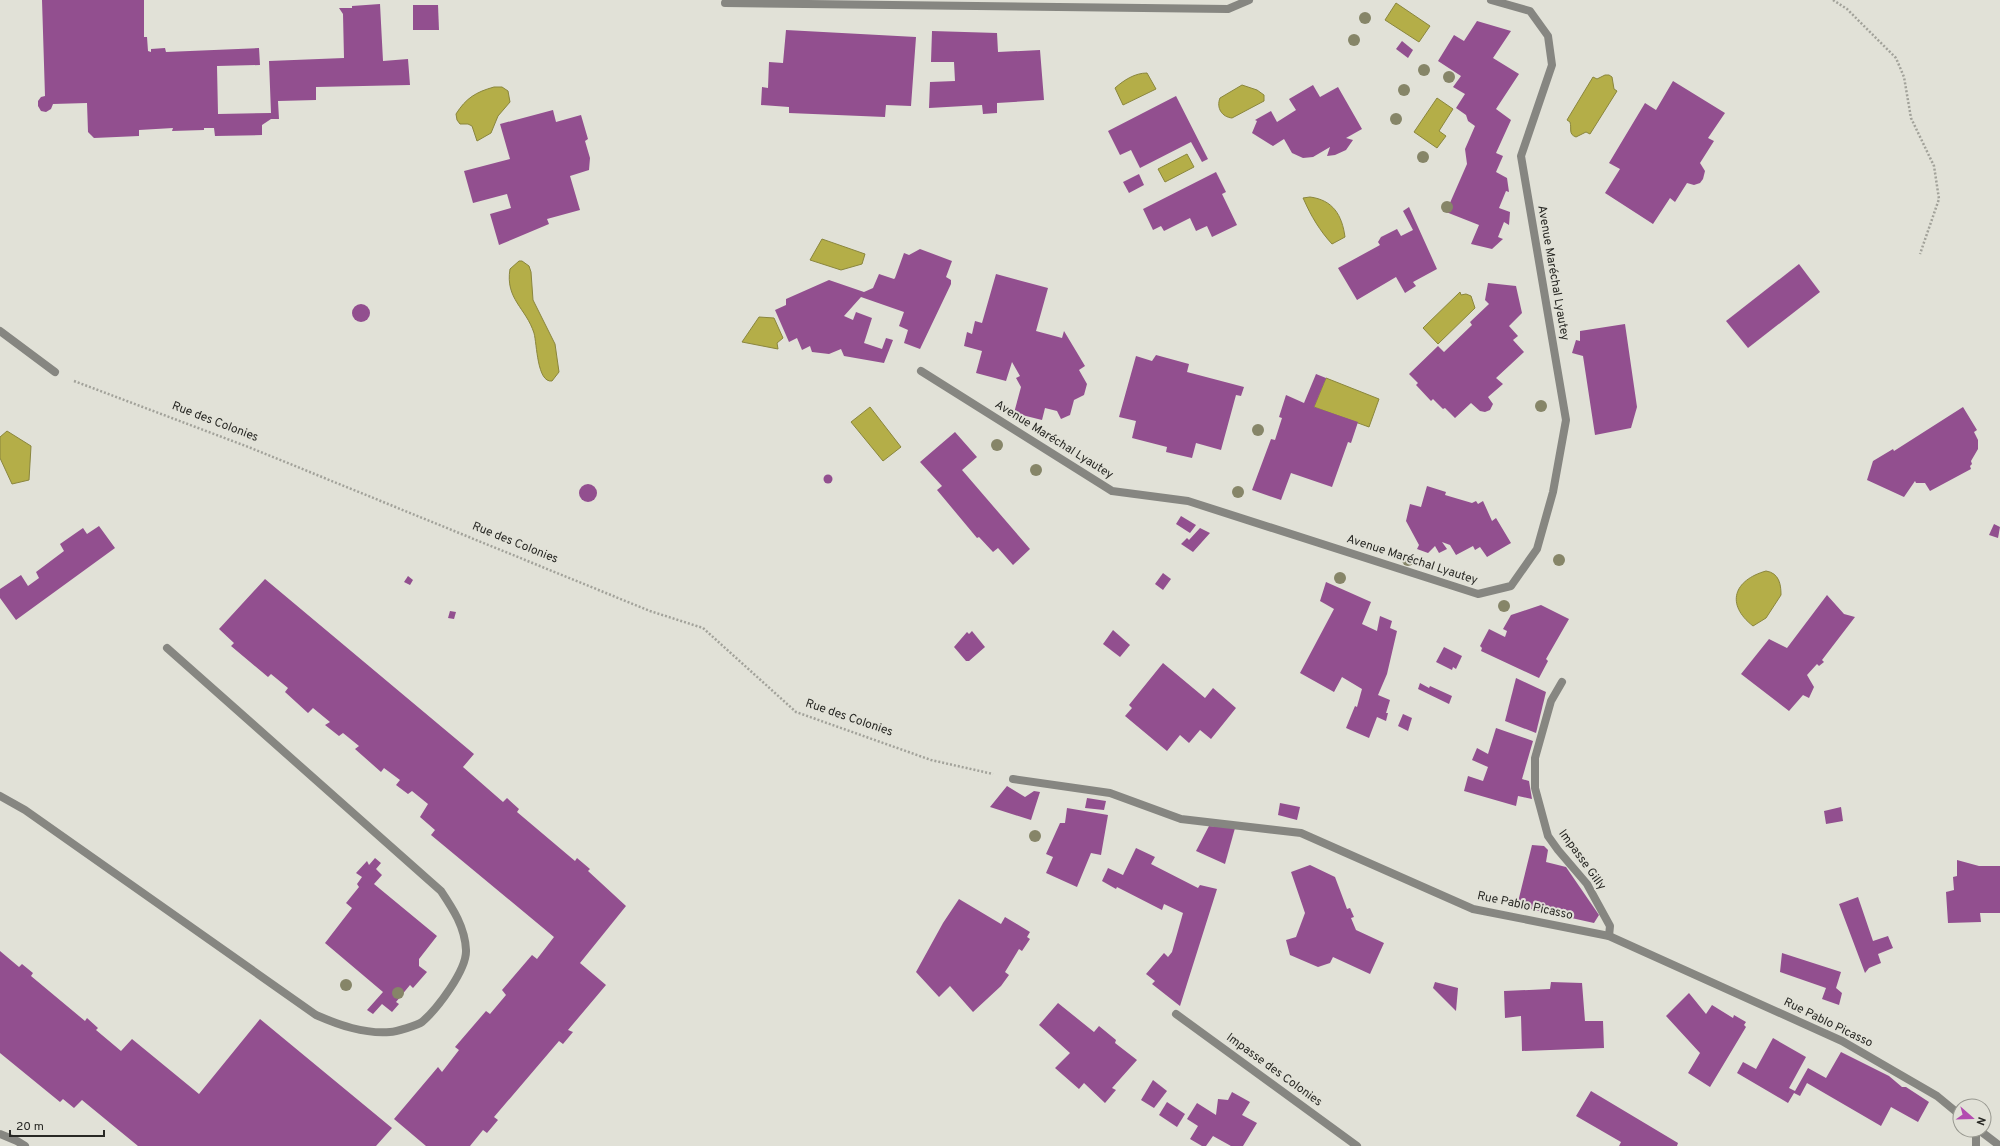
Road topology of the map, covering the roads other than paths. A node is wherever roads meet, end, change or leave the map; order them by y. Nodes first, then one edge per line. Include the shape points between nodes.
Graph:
1 (1249, 0) edge
2 (1491, 0) edge
3 (725, 3) dead end
4 (0, 331) edge
5 (921, 371) dead end
6 (55, 372) road end
7 (167, 648) dead end
8 (1562, 682) dead end
9 (1013, 779) road end
10 (0, 796) edge
11 (1609, 936) junction
12 (1176, 1014) dead end
13 (1952, 1108) edge
14 (0, 1127) edge
15 (0, 1134) edge
16 (1990, 1138) edge
17 (17, 1140) junction
18 (25, 1146) edge
19 (1357, 1146) edge
20 (2000, 1146) edge

1 - 3 street via 1228,9
2 - 5 street, Avenue Maréchal Lyautey via 1530,11 1548,36 1552,65 1521,156 1566,420 1553,492 1537,549 1512,586 1478,594 1188,501 1112,491
4 - 6 street
7 - 10 street via 442,891 459,920 466,951 460,973 421,1023 391,1032 367,1031 340,1025 316,1015 24,810
8 - 11 street, Impasse Gilly via 1551,701 1535,758 1535,788 1548,836 1587,884 1610,926
9 - 11 street, Rue Pablo Picasso via 1110,793 1181,819 1301,833 1473,909
11 - 13 street, Rue Pablo Picasso via 1842,1041 1937,1096
12 - 19 street, Impasse des Colonies
14 - 17 street
15 - 17 street
16 - 20 street
17 - 18 street

